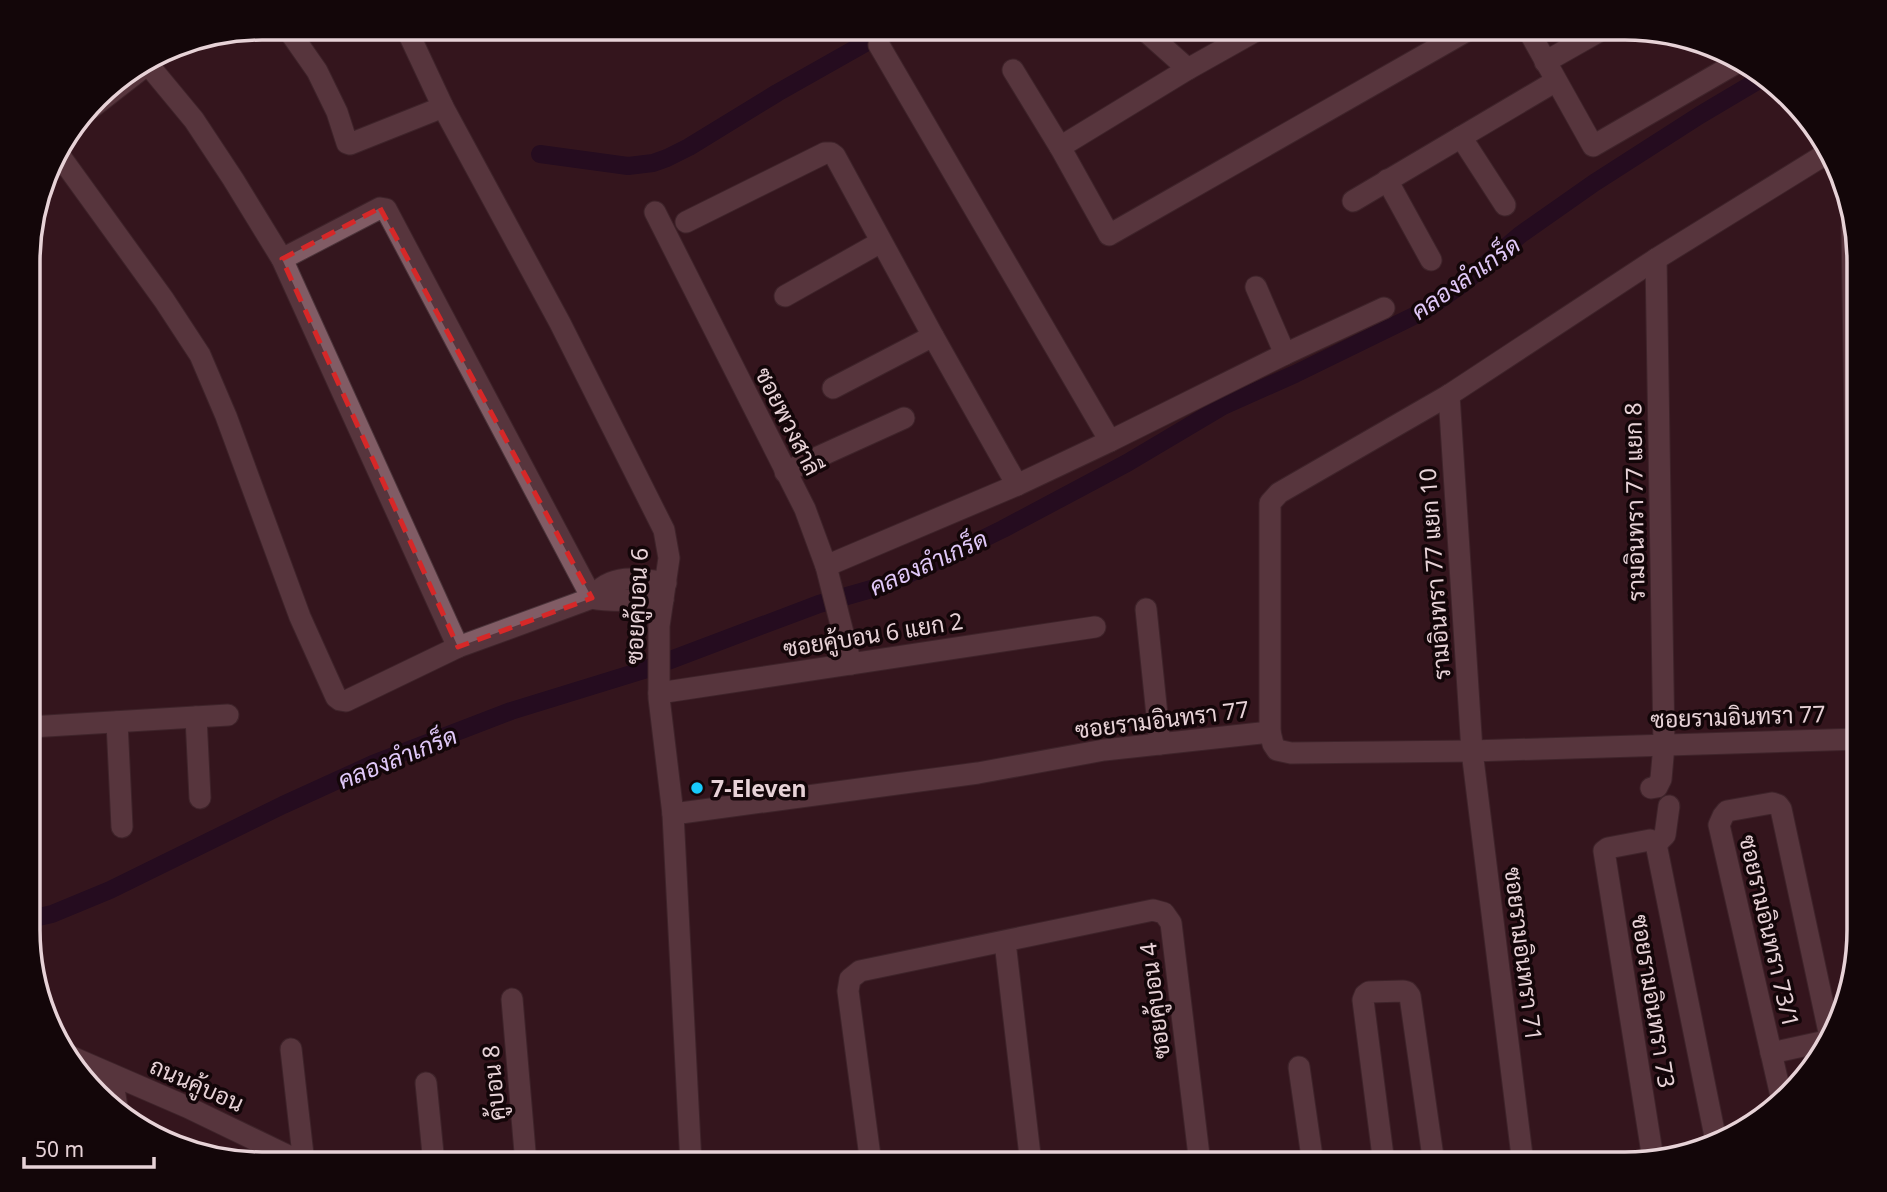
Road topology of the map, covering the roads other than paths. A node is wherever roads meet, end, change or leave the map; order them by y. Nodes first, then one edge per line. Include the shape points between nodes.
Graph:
1 (1156, 40) edge
2 (1239, 40) edge
3 (1451, 40) edge
4 (1533, 40) edge
5 (1584, 40) edge
6 (296, 41) edge
7 (412, 41) edge
8 (878, 45) dead end
9 (1545, 62) junction
10 (1730, 67) edge
11 (152, 69) edge
12 (1013, 69) dead end
13 (1188, 69) junction
14 (1556, 81) junction
15 (443, 107) junction
16 (1461, 137) junction
17 (1060, 147) junction
18 (1820, 157) edge
19 (64, 162) edge
20 (1387, 180) junction
21 (1353, 201) dead end
22 (1505, 205) dead end
23 (655, 212) dead end
24 (686, 222) dead end
25 (881, 242) junction
26 (282, 259) junction
27 (1656, 259) junction
28 (1431, 260) dead end
29 (1256, 287) dead end
30 (785, 296) dead end
31 (1384, 308) dead end
32 (933, 335) junction
33 (1285, 354) junction
34 (833, 388) dead end
35 (1449, 395) junction
36 (904, 418) dead end
37 (1110, 441) junction
38 (785, 472) junction
39 (1017, 485) junction
40 (827, 569) junction
41 (664, 592) junction
42 (592, 598) junction
43 (1146, 610) dead end
44 (1095, 627) dead end
45 (458, 647) junction
46 (851, 664) junction
47 (659, 683) junction
48 (228, 715) dead end
49 (196, 717) junction
50 (117, 722) junction
51 (40, 726) edge
52 (1270, 732) junction
53 (1846, 739) edge
54 (1160, 744) junction
55 (1664, 745) junction
56 (1472, 751) junction
57 (1651, 788) dead end
58 (200, 798) dead end
59 (1669, 806) dead end
60 (673, 814) junction
61 (122, 827) dead end
62 (1656, 844) junction
63 (1005, 942) junction
64 (512, 999) dead end
65 (1827, 1021) edge
66 (1815, 1043) edge
67 (291, 1049) dead end
68 (1771, 1053) junction
69 (85, 1063) edge
70 (1299, 1067) dead end
71 (112, 1075) junction
72 (426, 1083) dead end
73 (1779, 1089) edge
74 (115, 1096) edge
75 (1715, 1133) edge
76 (1652, 1150) edge
77 (1030, 1151) edge
78 (1198, 1151) edge
79 (1311, 1151) edge
80 (1382, 1151) edge
81 (1432, 1151) edge
82 (1521, 1151) edge
83 (279, 1152) edge
84 (303, 1152) edge
85 (433, 1152) edge
86 (525, 1152) edge
87 (690, 1152) edge
88 (869, 1152) edge

1 - 13 street
2 - 13 street
3 - 17 street via 1109,235
4 - 9 street
5 - 9 street
6 - 15 street via 337,111 347,143
7 - 15 street, ซอยคู้บอน 6
8 - 37 street
9 - 14 street
10 - 14 street via 1593,146
11 - 26 street via 194,120
12 - 17 street
13 - 17 street
14 - 16 street
15 - 41 street, ซอยคู้บอน 6 via 560,323 664,530 669,558
16 - 20 street
16 - 22 street
18 - 27 street
19 - 45 street via 200,355 300,618 336,698 346,701
20 - 21 street
20 - 28 street
23 - 38 street, ซอยพวงสาลี
24 - 25 street via 831,153
25 - 30 street
25 - 32 street
26 - 42 street via 380,208 386,209
26 - 45 street
27 - 35 street
27 - 55 street, รามอินทรา 77 แยก 8
29 - 33 street
31 - 33 street
32 - 34 street
32 - 39 street
33 - 37 street
35 - 52 street via 1279,493 1270,503
35 - 56 street, รามอินทรา 77 แยก 10
36 - 38 street
37 - 39 street
38 - 40 street, ซอยพวงสาลี via 805,509
39 - 40 street
40 - 46 street, ซอยพวงสาลี
41 - 42 street via 604,601
41 - 47 street, ซอยคู้บอน 6
42 - 45 street
43 - 54 street
44 - 46 street, ซอยคู้บอน 6 แยก 2
46 - 47 street, ซอยคู้บอน 6 แยก 2
47 - 60 street, ซอยคู้บอน 6
48 - 49 street
49 - 50 street
49 - 58 street
50 - 51 street
50 - 61 street
52 - 54 street, ซอยรามอินทรา 77
52 - 56 street, ซอยรามอินทรา 77 via 1277,750 1291,753
53 - 55 street, ซอยรามอินทรา 77
54 - 60 street, ซอยรามอินทรา 77
55 - 56 street, ซอยรามอินทรา 77
55 - 57 street, รามอินทรา 77 แยก 8 via 1661,779
56 - 82 street, ซอยรามอินทรา 71
59 - 62 street via 1665,835
60 - 87 street, ซอยคู้บอน 6
62 - 75 street
62 - 76 street, ซอยรามอินทรา 73 via 1650,840 1604,851
63 - 77 street
63 - 78 street, ซอยคู้บอน 4 via 1153,910 1164,913 1171,923
63 - 88 street via 860,971 850,979
64 - 86 street, คู้บอน 8
65 - 68 street, ซอยรามอินทรา 73/1 via 1781,808 1772,803 1727,811 1719,825
66 - 68 street
67 - 84 street
68 - 73 street, ซอยรามอินทรา 73/1
69 - 71 street, ถนนคู้บอน
70 - 79 street
71 - 74 street
71 - 83 street, ถนนคู้บอน
72 - 85 street
80 - 81 street via 1363,1000 1368,992 1403,991 1410,996

